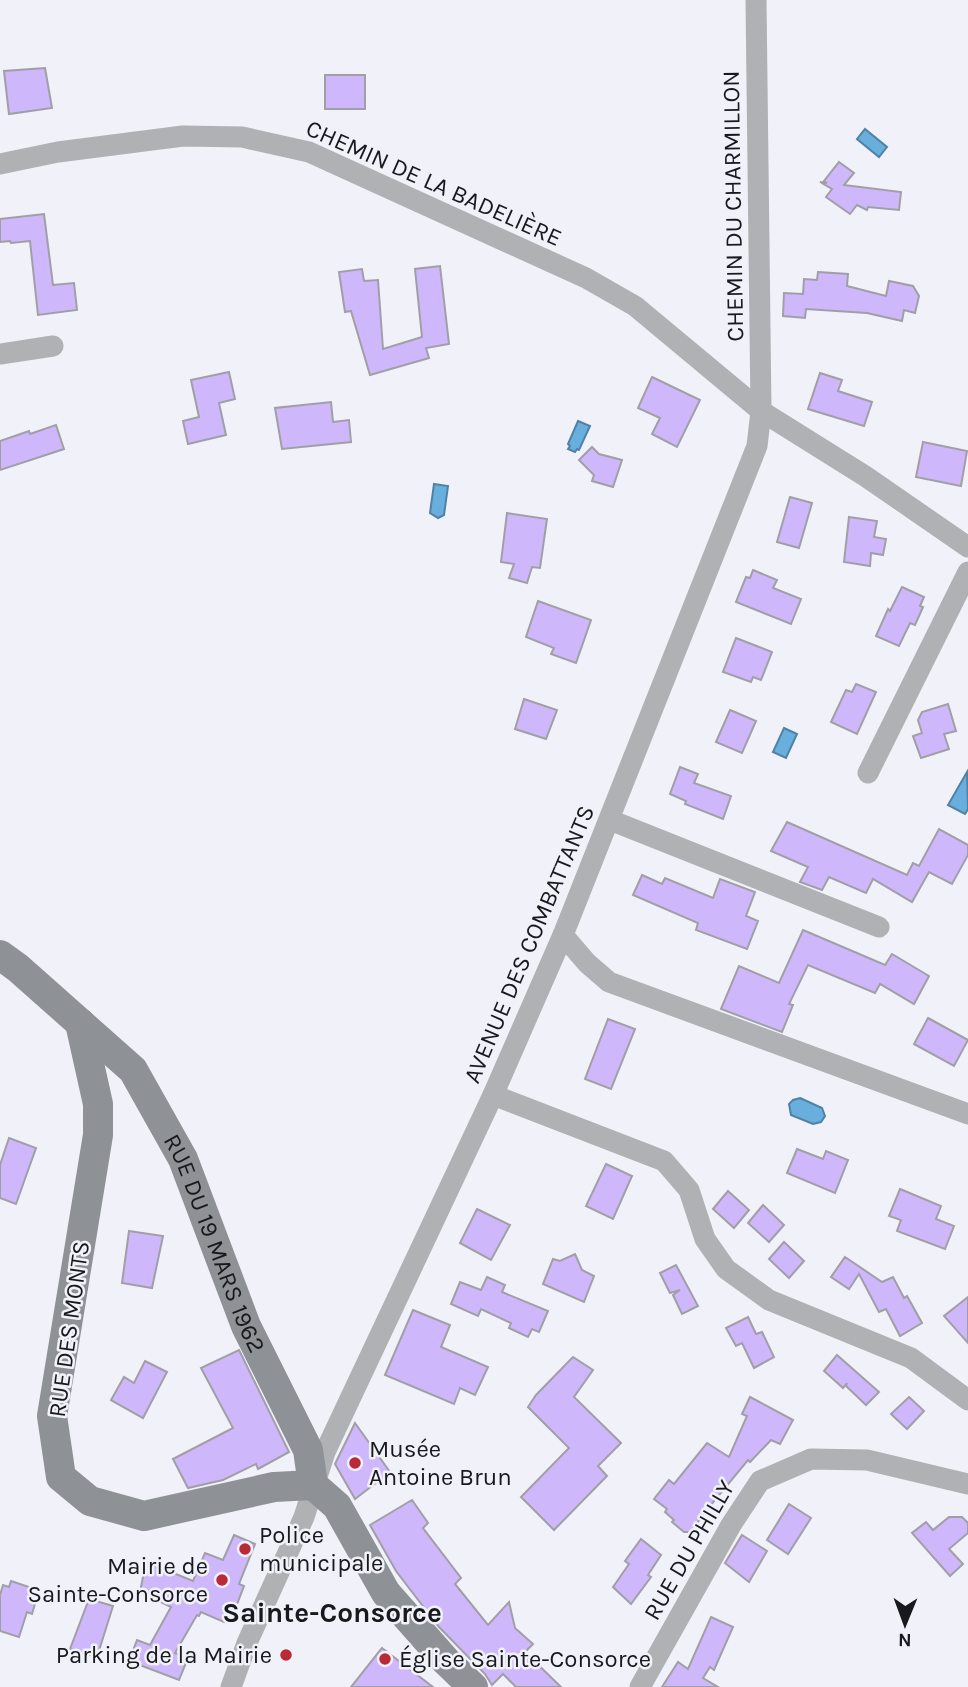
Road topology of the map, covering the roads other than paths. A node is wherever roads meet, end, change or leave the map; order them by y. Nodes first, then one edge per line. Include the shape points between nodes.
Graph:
1 (756, 0) edge
2 (0, 164) edge
3 (53, 346) dead end
4 (0, 354) edge
5 (761, 411) junction
6 (968, 547) edge
7 (968, 572) edge
8 (868, 773) dead end
9 (610, 820) junction
10 (879, 926) dead end
11 (563, 935) junction
12 (0, 955) edge
13 (80, 1023) junction
14 (146, 1090) junction
15 (493, 1095) junction
16 (98, 1112) junction
17 (968, 1114) edge
18 (968, 1400) edge
19 (313, 1485) junction
20 (968, 1485) edge
21 (231, 1687) edge
22 (474, 1687) edge
23 (640, 1687) edge

1 - 5 street, CHEMIN DU CHARMILLON
2 - 5 street, CHEMIN DE LA BADELIÈRE via 183,136 242,137 309,152 586,278 635,306
3 - 4 street
5 - 6 street, CHEMIN DE LA BADELIÈRE
5 - 9 street, AVENUE DES COMBATTANTS via 757,446
7 - 8 street
9 - 10 street
9 - 11 street, AVENUE DES COMBATTANTS
11 - 15 street, AVENUE DES COMBATTANTS
11 - 17 street via 609,982
12 - 13 street
13 - 14 street, RUE DU 19 MARS 1962 via 133,1070
13 - 16 street, RUE DES MONTS
14 - 16 street via 116,1093
14 - 19 street, RUE DU 19 MARS 1962 via 183,1159 246,1326 308,1450
15 - 18 street via 664,1161 688,1190 705,1239 726,1269 769,1300 911,1358
15 - 19 street, AVENUE DES COMBATTANTS
16 - 19 street, RUE DES MONTS via 95,1164 52,1416 61,1477 90,1501 144,1516 275,1487
19 - 21 street, AVENUE DES COMBATTANTS via 304,1517
19 - 22 street via 337,1506 386,1593
20 - 23 street, RUE DU PHILLY via 867,1460 811,1459 760,1480

